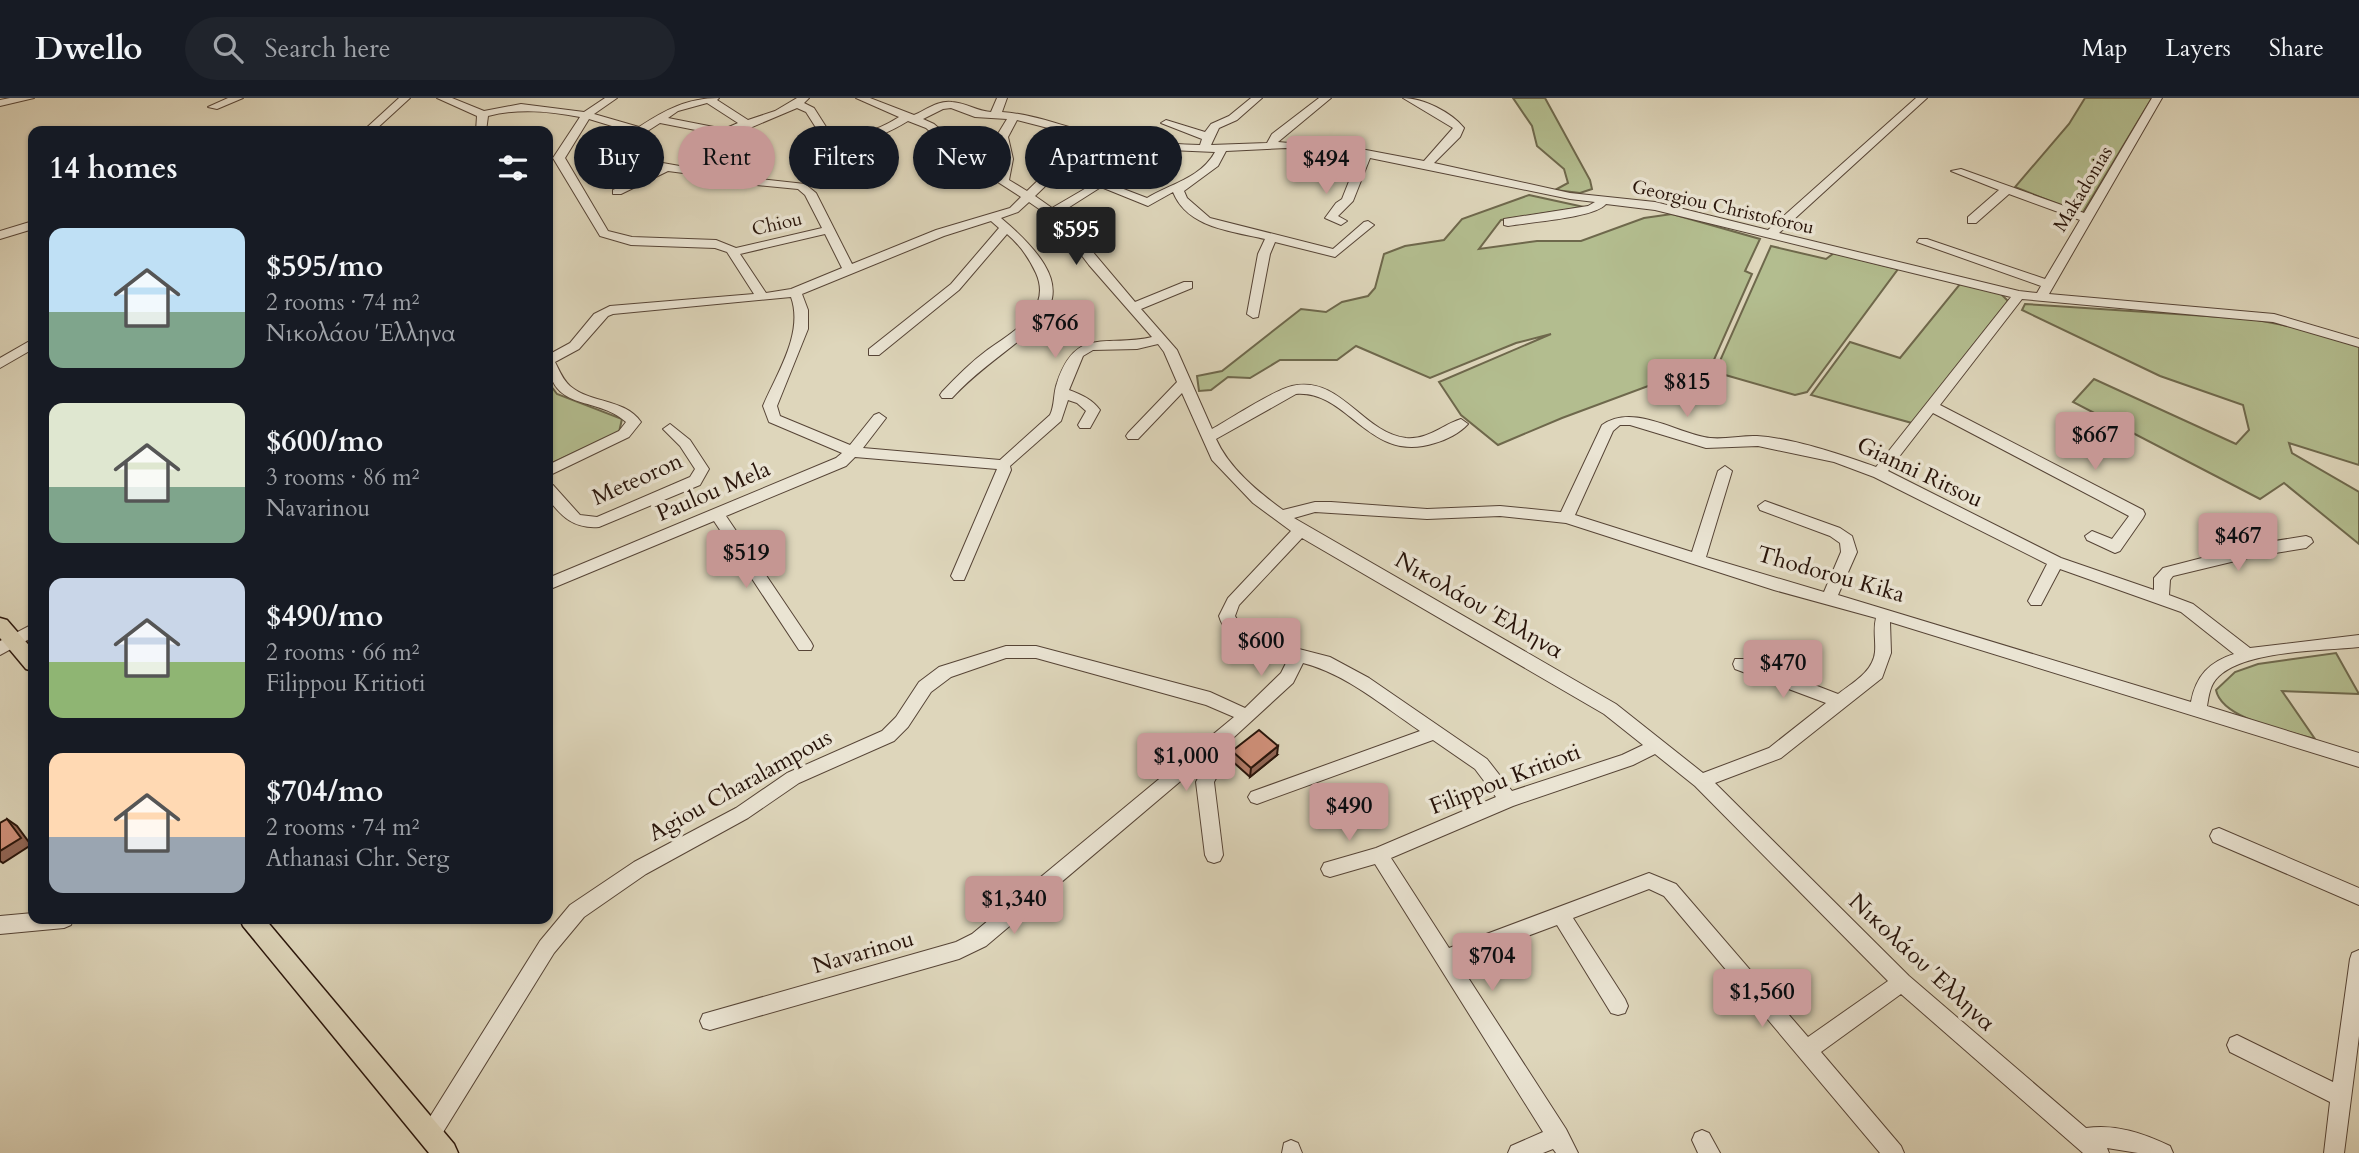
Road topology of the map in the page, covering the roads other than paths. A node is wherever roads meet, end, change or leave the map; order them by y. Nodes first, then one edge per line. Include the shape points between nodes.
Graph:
1 (29, 98) edge
2 (238, 98) edge
3 (405, 98) edge
4 (442, 98) edge
5 (612, 98) edge
6 (861, 98) edge
7 (1002, 98) edge
8 (1257, 98) edge
9 (1326, 98) edge
10 (1408, 98) edge
11 (1922, 98) edge
12 (2157, 98) edge
13 (711, 99) edge
14 (800, 101) edge
15 (0, 103) edge
16 (213, 107) dead end
17 (588, 113) junction
18 (483, 114) junction
19 (995, 116) junction
20 (1014, 116) junction
21 (659, 118) junction
22 (912, 118) junction
23 (746, 123) junction
24 (1166, 123) dead end
25 (374, 126) edge
26 (482, 126) edge
27 (626, 126) edge
28 (647, 126) edge
29 (696, 126) edge
30 (739, 126) edge
31 (929, 126) edge
32 (1008, 126) edge
33 (1058, 126) edge
34 (1208, 136) junction
35 (1271, 146) junction
36 (1182, 148) edge
37 (1204, 149) junction
38 (1222, 149) junction
39 (1366, 153) junction
40 (553, 160) edge
41 (1427, 164) junction
42 (665, 167) joint
43 (678, 169) edge
44 (1957, 171) dead end
45 (775, 184) edge
46 (1011, 186) edge
47 (1182, 186) edge
48 (1037, 189) edge
49 (1090, 189) edge
50 (1115, 189) edge
51 (1170, 189) edge
52 (1179, 189) edge
53 (2008, 189) junction
54 (617, 192) dead end
55 (1028, 198) junction
56 (1602, 200) junction
57 (1052, 213) junction
58 (993, 217) junction
59 (2086, 218) junction
60 (1972, 220) dead end
61 (1341, 221) dead end
62 (1508, 222) dead end
63 (1368, 225) dead end
64 (28, 227) edge
65 (1005, 229) junction
66 (828, 230) junction
67 (1771, 234) junction
68 (0, 235) edge
69 (1272, 236) junction
70 (1923, 242) dead end
71 (734, 252) junction
72 (849, 271) junction
73 (2047, 284) junction
74 (1188, 285) dead end
75 (795, 292) junction
76 (2020, 295) junction
77 (762, 296) junction
78 (2040, 298) junction
79 (1133, 307) junction
80 (1253, 314) dead end
81 (1162, 340) junction
82 (2359, 343) edge
83 (28, 346) edge
84 (874, 352) dead end
85 (553, 358) edge
86 (0, 363) edge
87 (553, 370) edge
88 (1185, 382) junction
89 (1063, 393) junction
90 (947, 395) dead end
91 (1930, 406) junction
92 (879, 418) dead end
93 (1461, 424) dead end
94 (1085, 425) dead end
95 (670, 429) dead end
96 (1133, 436) dead end
97 (1207, 438) junction
98 (852, 452) junction
99 (1003, 466) junction
100 (553, 469) edge
101 (1725, 471) dead end
102 (1879, 473) junction
103 (553, 495) edge
104 (1765, 506) dead end
105 (717, 514) junction
106 (1279, 516) junction
107 (1566, 518) junction
108 (1300, 530) junction
109 (2092, 537) dead end
110 (2306, 542) dead end
111 (1697, 560) junction
112 (2056, 562) junction
113 (959, 576) dead end
114 (553, 582) edge
115 (2161, 597) junction
116 (1829, 598) junction
117 (2036, 601) dead end
118 (1884, 614) junction
119 (0, 625) edge
120 (28, 633) edge
121 (2359, 642) edge
122 (7, 645) edge
123 (805, 646) dead end
124 (2246, 654) junction
125 (1298, 656) junction
126 (28, 660) edge
127 (1741, 664) dead end
128 (1838, 701) junction
129 (2199, 710) junction
130 (1247, 716) junction
131 (1433, 733) junction
132 (1224, 735) junction
133 (1656, 746) junction
134 (2359, 760) edge
135 (1184, 767) junction
136 (1702, 781) junction
137 (1205, 782) junction
138 (1257, 797) dead end
139 (1508, 800) junction
140 (2219, 836) dead end
141 (1214, 855) dead end
142 (1379, 855) junction
143 (1331, 869) dead end
144 (2359, 897) edge
145 (1561, 915) junction
146 (28, 922) edge
147 (255, 924) edge
148 (0, 925) edge
149 (1446, 958) junction
150 (2359, 959) edge
151 (1902, 982) junction
152 (1618, 1006) dead end
153 (710, 1021) dead end
154 (2237, 1045) dead end
155 (1808, 1049) junction
156 (2341, 1096) junction
157 (2082, 1139) junction
158 (438, 1144) edge
159 (1564, 1145) edge
160 (1518, 1153) edge
161 (1895, 1153) edge
162 (2099, 1153) edge
163 (2162, 1153) edge
164 (2334, 1153) edge

1 - 15 street
2 - 16 street
3 - 25 street
4 - 18 street
5 - 17 street
6 - 22 street, Νικολάου Έλληνα
7 - 19 street
8 - 34 street via 1215,126
9 - 35 street via 1276,135
10 - 41 street via 1459,128
11 - 67 street
12 - 59 street, Makadonias
13 - 21 street
13 - 23 street
14 - 22 street, Georgiou Christoforou via 824,132 861,139
14 - 23 street via 779,114
17 - 18 street via 523,100
17 - 27 street
17 - 40 street
18 - 26 street
19 - 20 street, Georgiou Christoforou
19 - 22 street, Georgiou Christoforou via 947,105
20 - 32 street
20 - 33 street, Georgiou Christoforou
21 - 28 street
21 - 29 street
22 - 31 street, Νικολάου Έλληνα
23 - 30 street
24 - 34 street
34 - 37 street
35 - 38 street, Georgiou Christoforou
35 - 39 street, Georgiou Christoforou
36 - 37 street, Georgiou Christoforou
37 - 38 street, Georgiou Christoforou
38 - 47 street via 1214,164
39 - 41 street, Georgiou Christoforou
39 - 61 street via 1347,201 1331,218
40 - 71 street via 604,233 631,241 716,244
41 - 56 street, Georgiou Christoforou
42 - 43 street
42 - 54 street
44 - 53 street
45 - 66 street via 801,186 810,193
46 - 55 street, Νικολάου Έλληνα
48 - 55 street
49 - 57 street
50 - 51 street via 1148,202
52 - 69 street via 1182,200 1206,221
53 - 59 street
53 - 60 street
55 - 57 street, Νικολάου Έλληνα
55 - 58 street via 1014,210
56 - 62 street via 1591,209
56 - 67 street, Georgiou Christoforou via 1655,206
57 - 79 street, Νικολάου Έλληνα
58 - 65 street
58 - 72 street via 940,233
59 - 73 street, Makadonias
63 - 69 street via 1335,253
64 - 68 street
65 - 84 street via 955,287
65 - 90 street via 1032,256 1047,297 1029,324
66 - 71 street, Chiou
66 - 72 street
67 - 76 street, Georgiou Christoforou
69 - 80 street via 1264,254
70 - 73 street
71 - 77 street
72 - 75 street
73 - 78 street, Makadonias
74 - 79 street
75 - 77 street
75 - 98 street via 802,310 802,329 770,406 771,414 781,424
76 - 78 street, Georgiou Christoforou
76 - 91 street
77 - 85 street via 610,310 595,319 573,348
78 - 82 street, Georgiou Christoforou via 2274,318
79 - 81 street, Νικολάου Έλληνα
81 - 88 street, Νικολάου Έλληνα
81 - 89 street via 1084,349 1063,384
83 - 86 street
87 - 100 street via 569,391 634,422 624,434
88 - 96 street
88 - 97 street, Νικολάου Έλληνα
89 - 94 street via 1093,410
89 - 99 street via 1056,418
91 - 102 street
91 - 109 street via 2138,514 2115,547
92 - 98 street, Paulou Mela
93 - 97 street via 1427,441 1386,440 1326,394 1308,387 1293,390
95 - 103 street, Meteoron via 702,469 695,481 586,524 576,521
97 - 106 street, Νικολάου Έλληνα via 1217,457
98 - 99 street
98 - 105 street, Paulou Mela via 833,466
99 - 113 street
101 - 111 street
102 - 107 street, Gianni Ritsou via 1836,458 1758,441 1706,443 1617,421 1607,428
102 - 112 street, Gianni Ritsou
104 - 116 street via 1847,540 1849,551
105 - 114 street, Paulou Mela
105 - 123 street
106 - 107 street, Thodorou Kika via 1331,507 1427,514 1500,511
106 - 108 street, Νικολάου Έλληνα
107 - 111 street, Thodorou Kika
108 - 125 street via 1233,601 1227,615 1230,626 1244,639
108 - 133 street, Νικολάου Έλληνα via 1610,709
110 - 115 street via 2168,572 2162,578
111 - 116 street, Thodorou Kika
112 - 115 street, Gianni Ritsou
112 - 117 street
115 - 124 street, Gianni Ritsou via 2205,619
116 - 118 street, Thodorou Kika
118 - 128 street via 1881,663 1876,673
118 - 129 street, Thodorou Kika
119 - 122 main road
120 - 122 street
121 - 124 street
122 - 126 main road
124 - 129 street via 2222,664 2204,681
125 - 130 street, Navarinou via 1287,678
125 - 131 street via 1345,672
127 - 128 street
128 - 136 street via 1775,752
129 - 134 street, Thodorou Kika
130 - 132 street, Navarinou
130 - 158 street, Agiou Charalampous via 1210,698 1036,652 1006,652 945,672 925,687 888,736 793,778 742,813 640,868 577,911 547,947
131 - 138 street
131 - 139 street via 1481,764
132 - 135 street, Navarinou
132 - 137 street
133 - 136 street, Νικολάου Έλληνα
133 - 139 street, Filippou Kritioti
135 - 137 street
135 - 153 street, Navarinou via 979,940 959,950
136 - 151 street, Νικολάου Έλληνα
137 - 141 street
139 - 142 street, Filippou Kritioti
140 - 144 street
142 - 143 street, Filippou Kritioti
142 - 149 street
145 - 149 street
145 - 152 street
145 - 155 street via 1649,881 1670,890
146 - 148 street
147 - 158 main road
149 - 159 street
150 - 156 street
151 - 155 street
151 - 157 street, Νικολάου Έλληνα
154 - 156 street
155 - 161 street
156 - 164 street
157 - 162 street, Νικολάου Έλληνα
157 - 163 street via 2108,1135 2138,1141
159 - 160 street

